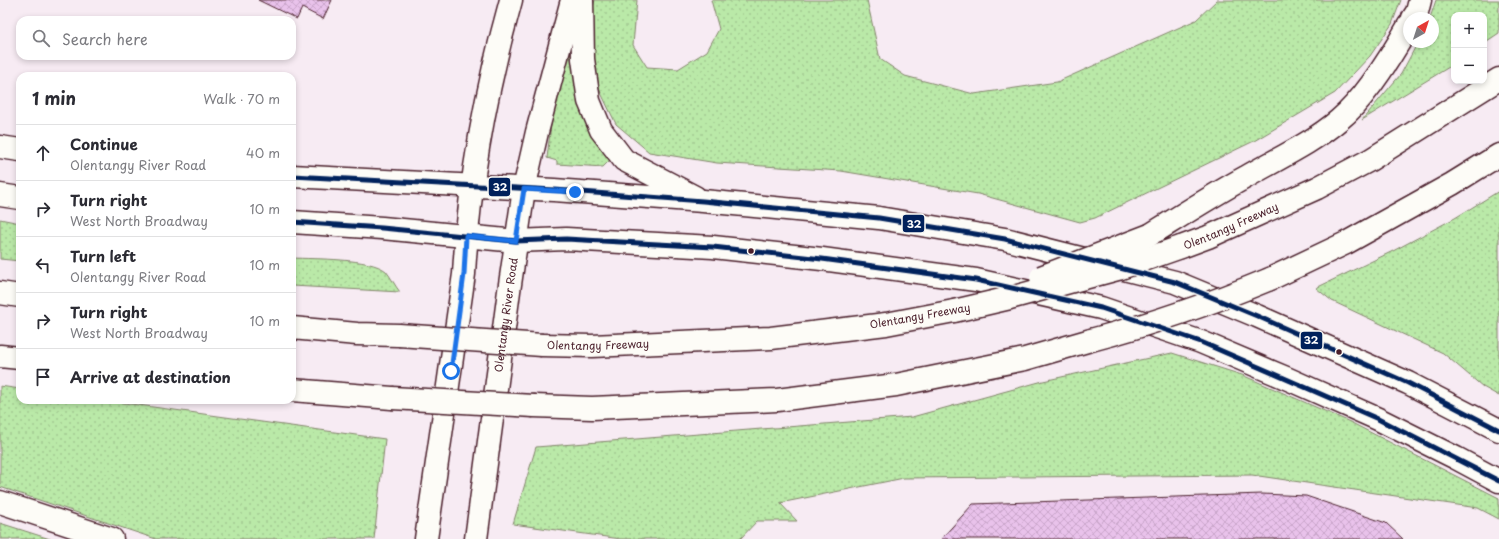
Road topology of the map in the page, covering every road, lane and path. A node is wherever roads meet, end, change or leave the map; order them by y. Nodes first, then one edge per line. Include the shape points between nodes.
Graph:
1 (511, 0) edge
2 (572, 0) edge
3 (582, 0) edge
4 (1420, 0) edge
5 (1417, 12) edge
6 (1403, 35) edge
7 (1499, 79) edge
8 (0, 147) edge
9 (16, 149) edge
10 (1499, 155) edge
11 (296, 176) edge
12 (472, 186) junction
13 (524, 189) junction
14 (0, 195) edge
15 (16, 197) edge
16 (703, 201) junction
17 (296, 222) edge
18 (466, 236) junction
19 (516, 241) junction
20 (0, 293) edge
21 (16, 295) edge
22 (954, 311) junction
23 (296, 328) edge
24 (0, 356) edge
25 (16, 358) edge
26 (296, 390) edge
27 (1499, 430) edge
28 (1499, 481) edge
29 (0, 502) edge
30 (112, 539) edge
31 (426, 539) edge
32 (476, 539) edge

1 - 12 main road via 481,128
2 - 13 main road, Olentangy River Road
3 - 16 main road via 583,59 589,101 601,130 624,160
4 - 5 main road
6 - 22 main road, bridge via 1360,98 1340,120 1311,140 1150,235
7 - 22 main road, Olentangy Freeway, bridge via 1370,160 1318,188 1208,237 1118,269
8 - 9 main road
10 - 26 main road, bridge via 1346,243 1231,295 1137,328 1025,359 896,385 777,400 592,408
11 - 12 main road
12 - 13 main road
12 - 18 main road
13 - 16 main road
13 - 19 main road, Olentangy River Road
14 - 15 main road
16 - 27 main road via 879,218 1004,239 1175,282 1408,383
17 - 18 main road
18 - 19 main road
18 - 31 main road via 464,274
19 - 28 main road via 566,239 628,242 713,247 822,259 976,280 1101,308 1201,342 1286,378 1378,419
19 - 32 main road, Olentangy River Road
20 - 21 main road
22 - 23 main road, Olentangy Freeway, bridge via 886,324 771,338 592,346
24 - 25 main road
29 - 30 main road

